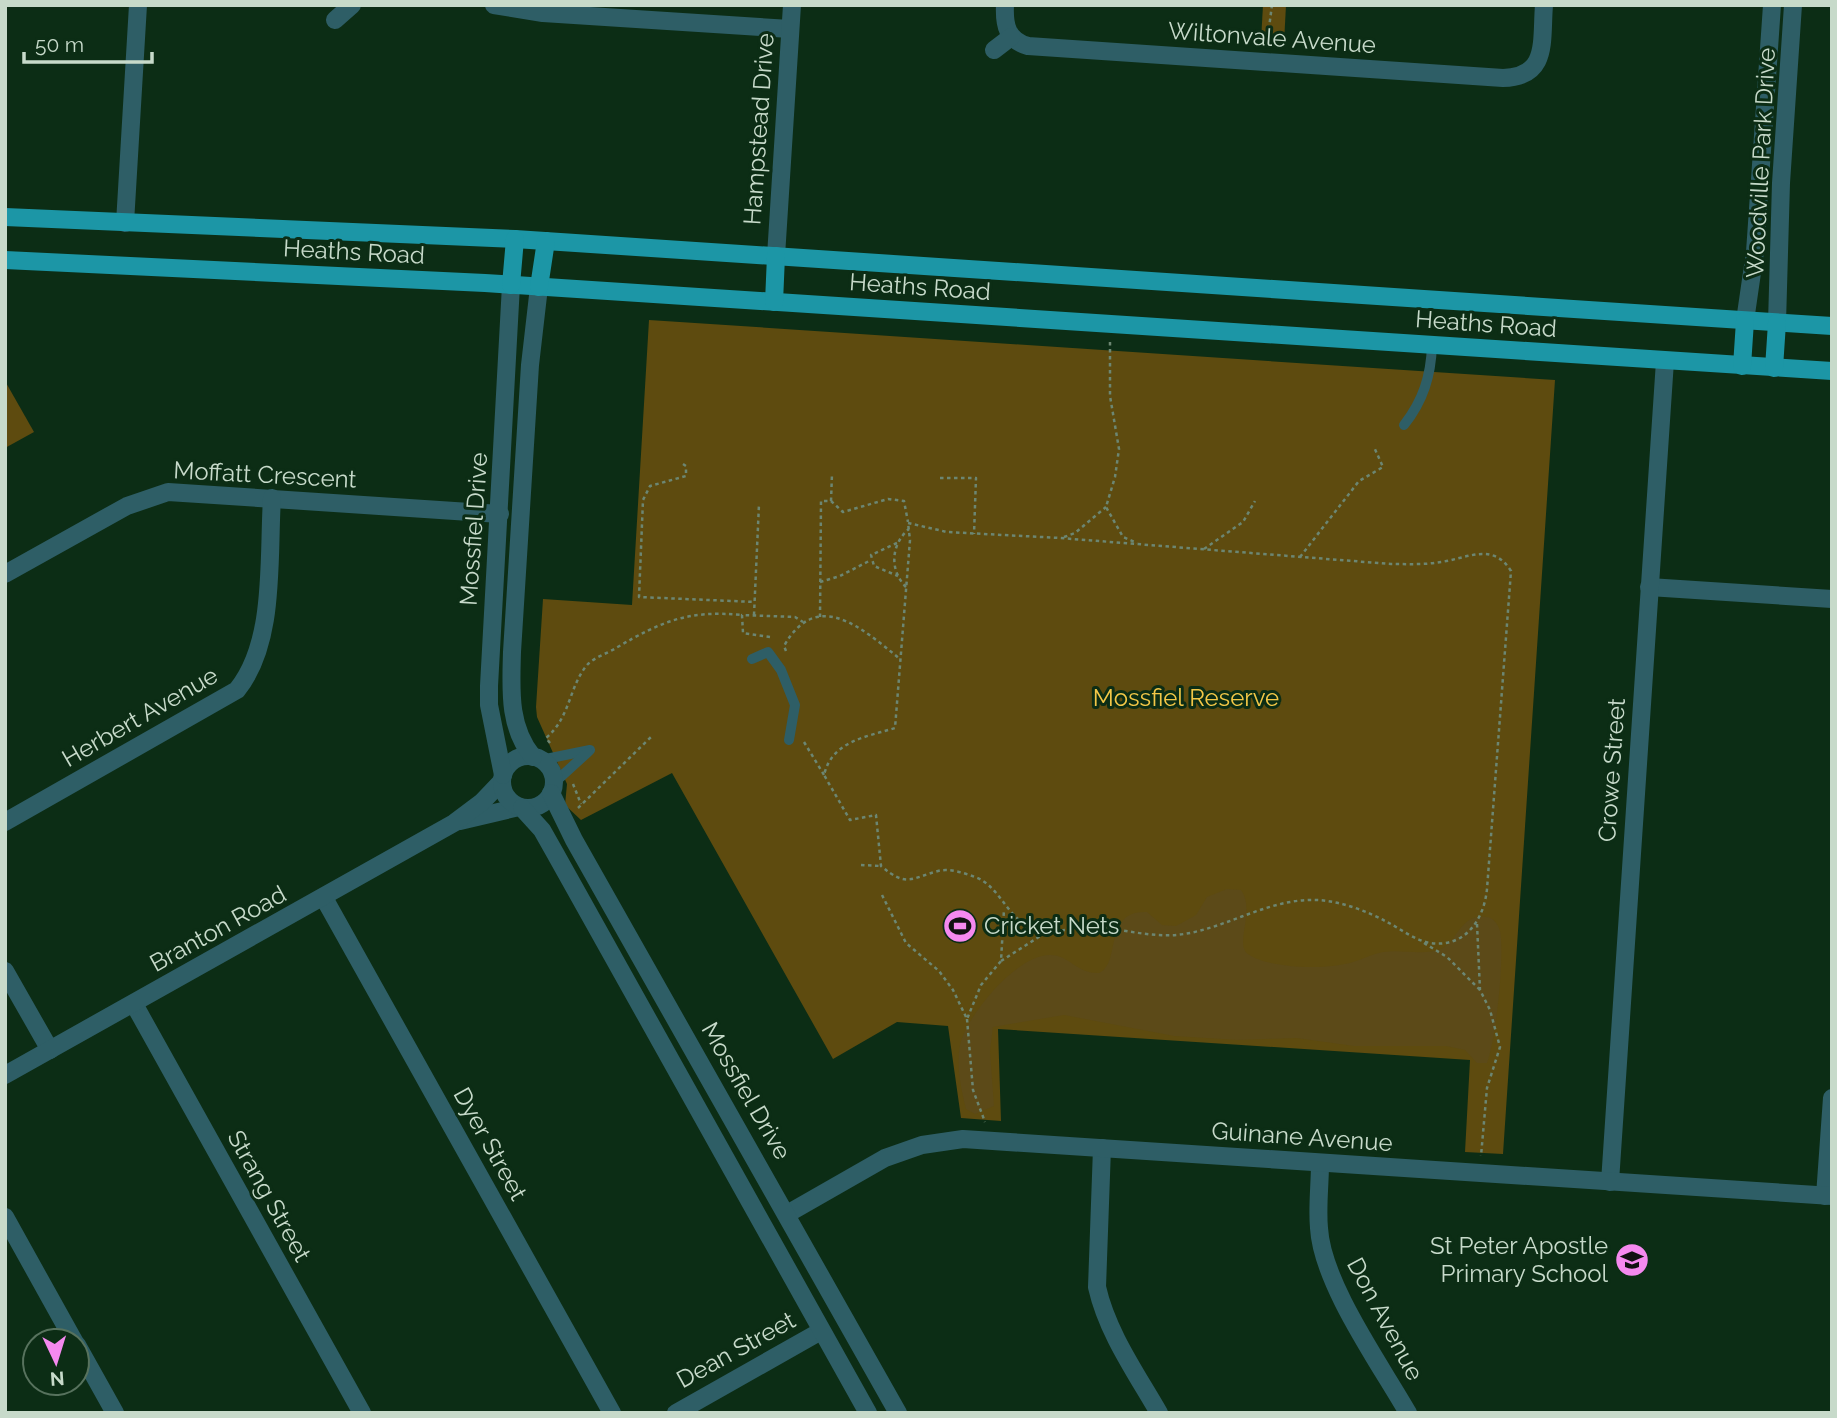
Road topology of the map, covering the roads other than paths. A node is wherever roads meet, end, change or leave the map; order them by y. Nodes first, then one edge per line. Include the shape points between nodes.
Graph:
1 (138, 5) edge
2 (352, 5) edge
3 (494, 5) edge
4 (792, 5) edge
5 (1005, 5) edge
6 (1544, 5) edge
7 (1772, 5) edge
8 (1793, 5) edge
9 (335, 20) dead end
10 (790, 29) junction
11 (1011, 37) junction
12 (994, 50) dead end
13 (5, 218) edge
14 (125, 223) junction
15 (515, 239) junction
16 (546, 241) junction
17 (776, 256) junction
18 (5, 260) edge
19 (511, 285) junction
20 (539, 287) junction
21 (774, 302) junction
22 (1745, 321) junction
23 (1777, 323) junction
24 (1832, 326) edge
25 (1432, 345) junction
26 (1665, 360) junction
27 (1742, 366) junction
28 (1774, 368) junction
29 (1832, 372) edge
30 (1404, 425) dead end
31 (272, 498) junction
32 (500, 514) junction
33 (521, 515) junction
34 (5, 574) edge
35 (1649, 587) junction
36 (1832, 599) edge
37 (752, 659) dead end
38 (789, 740) dead end
39 (537, 759) junction
40 (503, 778) junction
41 (558, 785) junction
42 (521, 807) junction
43 (5, 822) edge
44 (454, 823) junction
45 (324, 898) junction
46 (5, 971) edge
47 (134, 1004) junction
48 (50, 1050) junction
49 (5, 1075) edge
50 (1832, 1098) edge
51 (1102, 1148) junction
52 (1320, 1163) junction
53 (1610, 1182) junction
54 (1829, 1196) edge
55 (787, 1214) junction
56 (5, 1217) edge
57 (67, 1327) edge
58 (821, 1331) junction
59 (91, 1370) edge
60 (115, 1413) edge
61 (362, 1413) edge
62 (612, 1413) edge
63 (676, 1413) edge
64 (868, 1413) edge
65 (898, 1413) edge
66 (1159, 1413) edge
67 (1408, 1413) edge

1 - 14 street
2 - 9 street
3 - 10 street via 543,13
4 - 10 street, Hampstead Drive
5 - 11 street
6 - 11 street, Wiltonvale Avenue via 1537,78 1028,46
7 - 22 street, Woodville Park Drive via 1755,252
8 - 23 street, Woodville Park Drive
10 - 17 street, Hampstead Drive
11 - 12 street
13 - 14 main road, Heaths Road
14 - 15 main road, Heaths Road
15 - 16 main road, Heaths Road
15 - 19 main road
16 - 17 main road, Heaths Road
16 - 20 main road
17 - 21 main road
17 - 22 main road, Heaths Road
18 - 19 main road, Heaths Road
19 - 20 main road, Heaths Road
19 - 32 street, Mossfiel Drive
20 - 21 main road, Heaths Road
20 - 33 street, Mossfiel Drive
21 - 25 main road, Heaths Road
22 - 23 main road, Heaths Road
22 - 27 main road
23 - 24 main road, Heaths Road
23 - 28 main road
25 - 26 main road, Heaths Road
25 - 30 lane via 1431,369 1422,396
26 - 27 main road, Heaths Road
26 - 35 street, Crowe Street
27 - 28 main road, Heaths Road
28 - 29 main road, Heaths Road
31 - 32 street, Moffatt Crescent
31 - 34 street, Moffatt Crescent via 169,492 150,496
31 - 43 street, Herbert Avenue via 264,629 249,675 237,691
32 - 33 street, Moffatt Crescent
32 - 40 street, Mossfiel Drive via 489,703
33 - 39 street, Mossfiel Drive via 511,696 520,743
35 - 36 street
35 - 53 street, Crowe Street
37 - 38 lane via 768,652 781,670 795,705
39 - 40 street via 511,763
39 - 41 street
39 - 41 lane via 590,750
40 - 42 street via 507,797
40 - 44 street, Branton Road
41 - 42 street via 539,806
41 - 55 street, Mossfiel Drive via 575,840
42 - 44 street, Branton Road
42 - 58 street, Mossfiel Drive via 542,830
44 - 45 street, Branton Road
45 - 47 street, Branton Road
45 - 62 street, Dyer Street
46 - 48 street
47 - 48 street, Branton Road
47 - 61 street, Strang Street
48 - 49 street, Branton Road
50 - 54 street
51 - 52 street, Guinane Avenue
51 - 55 street, Guinane Avenue via 963,1139 922,1144 886,1158
51 - 66 street via 1100,1304
52 - 53 street, Guinane Avenue
52 - 67 street, Don Avenue via 1319,1229 1324,1257
53 - 54 street, Guinane Avenue
55 - 65 street, Mossfiel Drive
56 - 57 street
58 - 63 street, Dean Street
58 - 64 street, Mossfiel Drive
59 - 60 street

